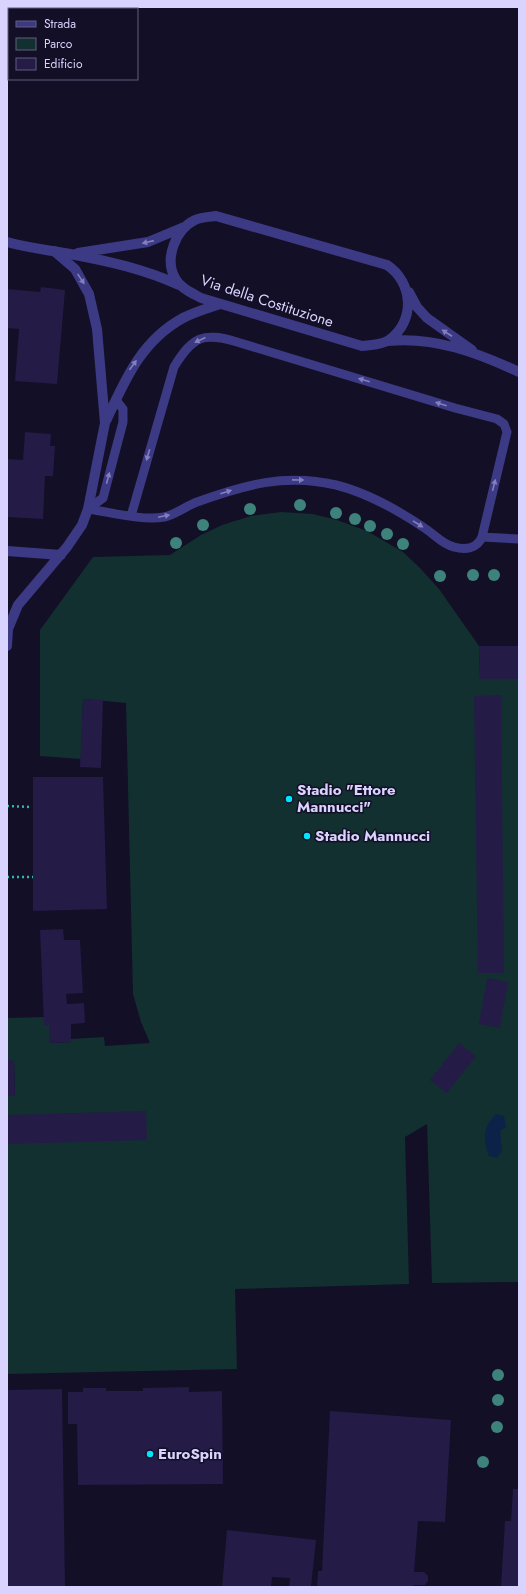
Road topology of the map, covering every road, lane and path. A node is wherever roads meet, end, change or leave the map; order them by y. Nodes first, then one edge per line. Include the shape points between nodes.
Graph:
1 (184, 227) junction
2 (7, 242) edge
3 (7, 245) edge
4 (18, 245) junction
5 (54, 251) junction
6 (70, 254) junction
7 (181, 286) junction
8 (406, 288) junction
9 (220, 304) junction
10 (388, 341) junction
11 (479, 354) junction
12 (519, 372) edge
13 (116, 400) junction
14 (105, 423) junction
15 (88, 509) junction
16 (131, 516) junction
17 (482, 537) junction
18 (519, 539) edge
19 (7, 551) edge
20 (61, 555) junction
21 (7, 646) edge
22 (7, 806) edge
23 (32, 806) dead end
24 (7, 877) edge
25 (33, 877) dead end

1 -> 6 street via 148,242
1 - 7 street, Via della Costituzione via 175,242 171,260 174,278
1 - 8 street, Via della Costituzione via 196,219 205,217 227,218 377,261 395,270
2 - 4 street
3 - 4 street
4 - 5 street
5 - 6 street
5 -> 14 street via 74,269 86,285 89,294 98,329
6 - 7 street via 136,269
7 - 9 street, Via della Costituzione via 201,298
8 - 10 street, Via della Costituzione via 406,317 400,329
11 -> 8 street, Via della Costituzione via 427,318
9 - 10 street, Via della Costituzione via 362,346
13 -> 9 street via 128,372 153,341 183,318
10 - 11 street, Via della Costituzione via 420,340
11 - 12 street, Via della Costituzione
13 - 14 street
15 -> 13 lane via 103,498 124,422 123,409
14 - 15 street
15 - 16 lane
15 - 20 street via 76,534
16 -> 17 lane via 164,517 215,496 259,482 302,480 337,485 373,497 455,548 470,548 480,542
17 -> 16 lane via 507,432 501,421 217,336 207,336 195,341 174,367
17 - 18 lane
19 - 20 street
20 - 21 street via 18,605 8,629
22 - 23 path
24 - 25 path

